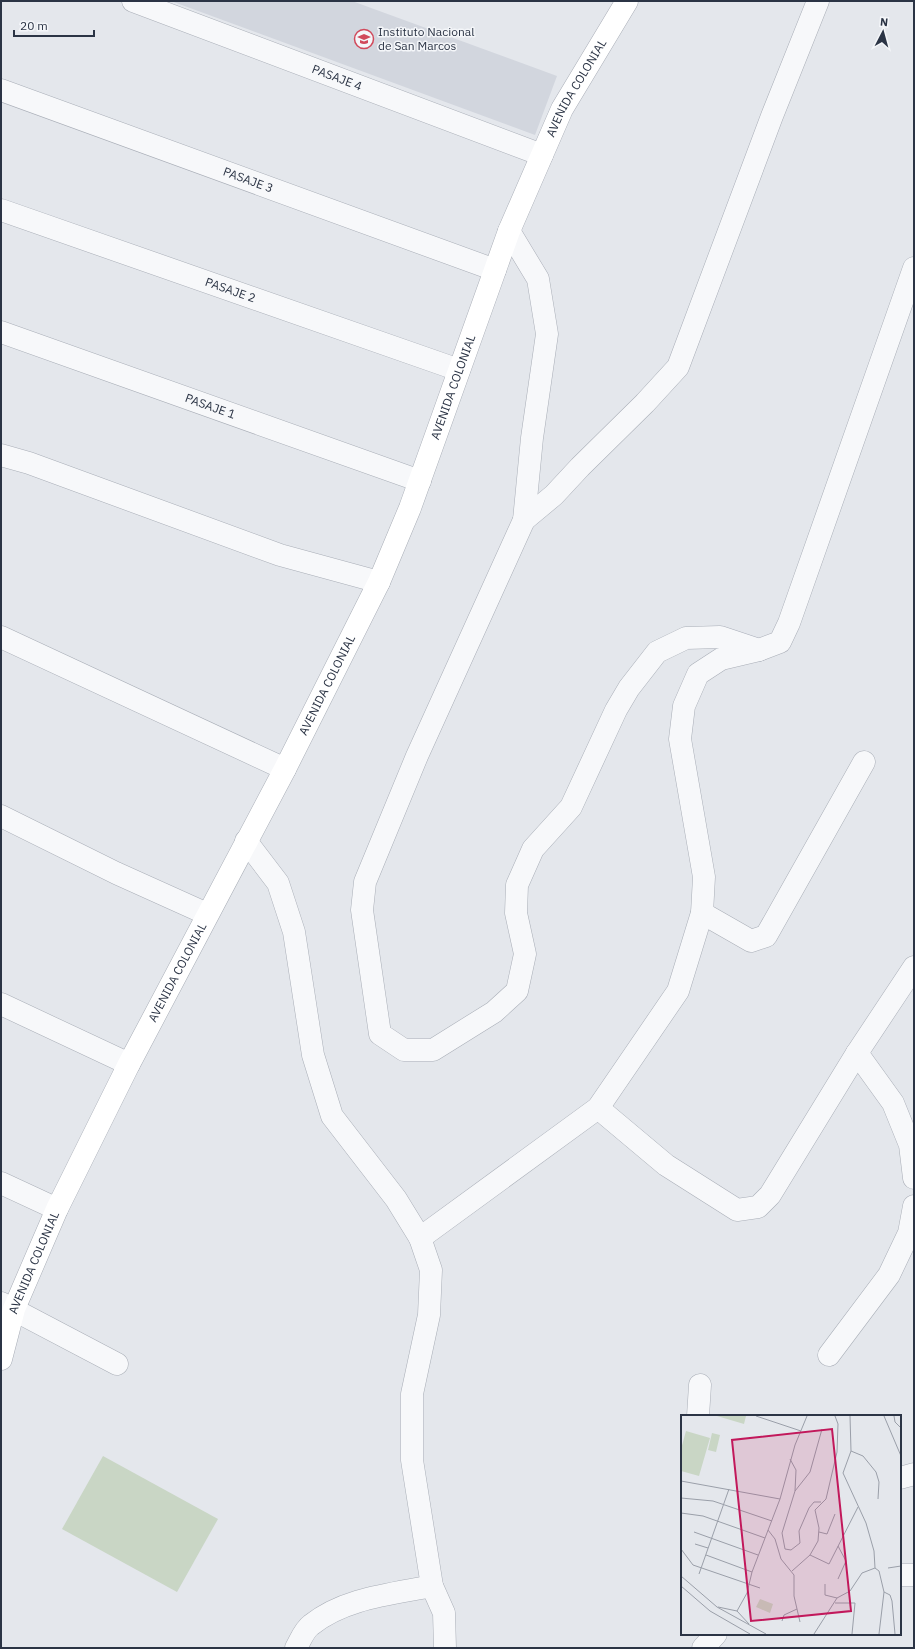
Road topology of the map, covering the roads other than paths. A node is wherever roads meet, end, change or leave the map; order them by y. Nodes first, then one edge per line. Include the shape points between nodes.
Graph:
1 (133, 1) edge
2 (627, 1) edge
3 (818, 1) edge
4 (1, 90) edge
5 (542, 155) junction
6 (1, 210) edge
7 (509, 231) junction
8 (914, 268) edge
9 (495, 270) junction
10 (1, 332) edge
11 (459, 370) junction
12 (1, 455) edge
13 (420, 481) junction
14 (524, 520) junction
15 (380, 582) junction
16 (1, 637) edge
17 (759, 650) junction
18 (864, 762) dead end
19 (285, 769) junction
20 (1, 816) edge
21 (246, 841) junction
22 (702, 913) junction
23 (207, 914) junction
24 (914, 967) edge
25 (1, 1004) edge
26 (857, 1053) junction
27 (129, 1064) junction
28 (598, 1108) junction
29 (914, 1178) edge
30 (1, 1183) edge
31 (914, 1206) edge
32 (57, 1209) junction
33 (420, 1238) junction
34 (8, 1306) edge
35 (829, 1355) dead end
36 (1, 1359) edge
37 (117, 1364) dead end
38 (700, 1385) dead end
39 (698, 1415) edge
40 (914, 1474) edge
41 (901, 1478) edge
42 (901, 1575) edge
43 (914, 1575) edge
44 (432, 1586) junction
45 (715, 1635) edge
46 (296, 1648) edge
47 (445, 1648) edge
48 (703, 1648) edge

1 - 5 street, PASAJE 4
2 - 5 street, AVENIDA COLONIAL via 562,109
3 - 14 street via 678,367 554,495
4 - 9 street, PASAJE 3
5 - 7 street, AVENIDA COLONIAL
6 - 11 street, PASAJE 2
7 - 9 street, AVENIDA COLONIAL
7 - 14 street via 538,278 547,334 532,438
8 - 17 street via 789,624 780,642
9 - 11 street, AVENIDA COLONIAL
10 - 13 street, PASAJE 1
11 - 13 street, AVENIDA COLONIAL
12 - 15 street via 280,555
13 - 15 street, AVENIDA COLONIAL
14 - 17 street via 417,756 365,882 362,910 380,1034 404,1050 432,1050 494,1012 517,991 525,954 516,913 517,885 533,849 571,807 616,710 629,688 657,652 686,638 720,636
15 - 19 street, AVENIDA COLONIAL
16 - 19 street
17 - 22 street via 721,659 698,674 684,706 680,739 704,877
18 - 22 street via 766,936 751,941
19 - 21 street, AVENIDA COLONIAL
20 - 23 street via 116,873
21 - 23 street, AVENIDA COLONIAL
21 - 33 street via 278,883 294,932 313,1055 332,1116 396,1199
22 - 28 street via 678,991
23 - 27 street, AVENIDA COLONIAL
24 - 26 street
25 - 27 street
26 - 28 street via 770,1195 758,1207 747,1210 737,1210 666,1165
26 - 29 street via 893,1103 910,1145
27 - 32 street, AVENIDA COLONIAL
28 - 33 street
30 - 32 street
31 - 35 street via 909,1233 889,1275
32 - 34 street, AVENIDA COLONIAL
33 - 44 street via 432,1270 429,1315 412,1394 412,1460
34 - 36 street, AVENIDA COLONIAL
34 - 37 street
38 - 39 street
40 - 41 street
42 - 43 street
44 - 46 street via 369,1598 332,1612 310,1626
44 - 47 street via 444,1613
45 - 48 street

